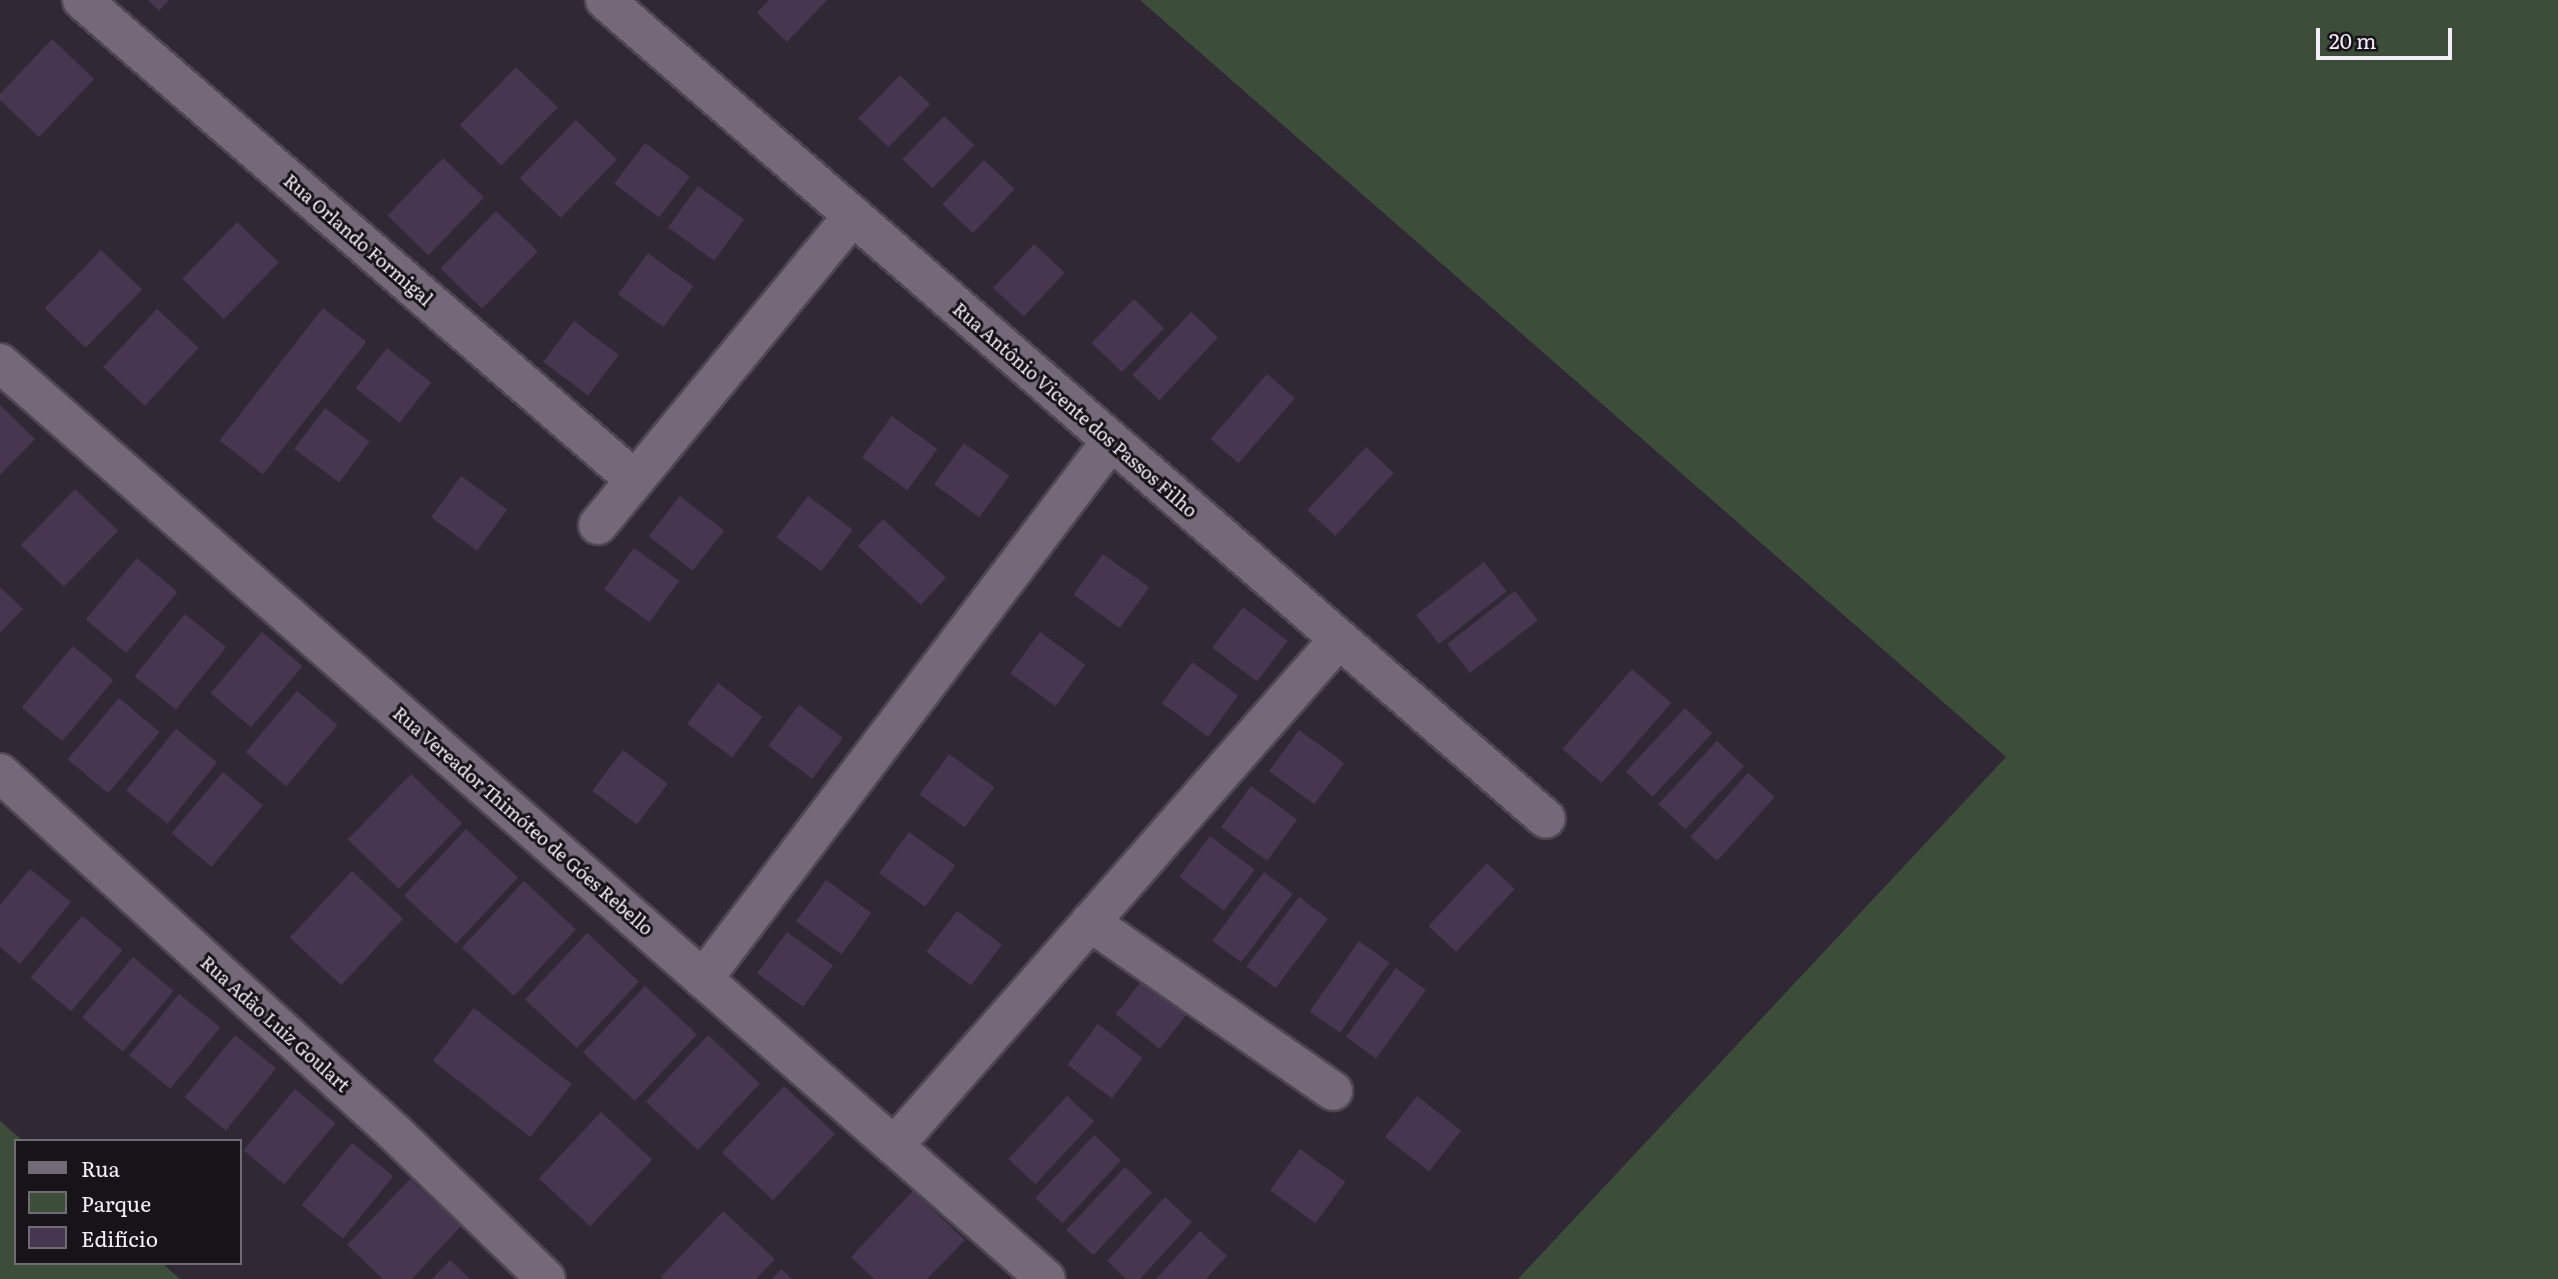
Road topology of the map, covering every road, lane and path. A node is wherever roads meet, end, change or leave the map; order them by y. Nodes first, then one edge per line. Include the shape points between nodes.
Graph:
1 (82, 0) edge
2 (605, 0) edge
3 (853, 216) junction
4 (0, 363) edge
5 (1111, 440) junction
6 (635, 480) junction
7 (598, 525) dead end
8 (1339, 639) junction
9 (0, 772) edge
10 (1546, 819) dead end
11 (1090, 922) junction
12 (703, 979) junction
13 (1332, 1091) dead end
14 (894, 1146) junction
15 (546, 1279) edge
16 (1046, 1279) edge

1 - 6 street, Rua Orlando Formigal
2 - 3 street, Rua Antônio Vicente dos Passos Filho
3 - 5 street, Rua Antônio Vicente dos Passos Filho
3 - 6 street
4 - 12 street, Rua Vereador Thimóteo de Góes Rebello
5 - 8 street, Rua Antônio Vicente dos Passos Filho
5 - 12 street
6 - 7 street
8 - 10 street, Rua Antônio Vicente dos Passos Filho
8 - 11 street
9 - 15 street, Rua Adão Luiz Goulart via 394,1132
11 - 13 street
11 - 14 street
12 - 14 street, Rua Vereador Thimóteo de Góes Rebello
14 - 16 street, Rua Vereador Thimóteo de Góes Rebello

